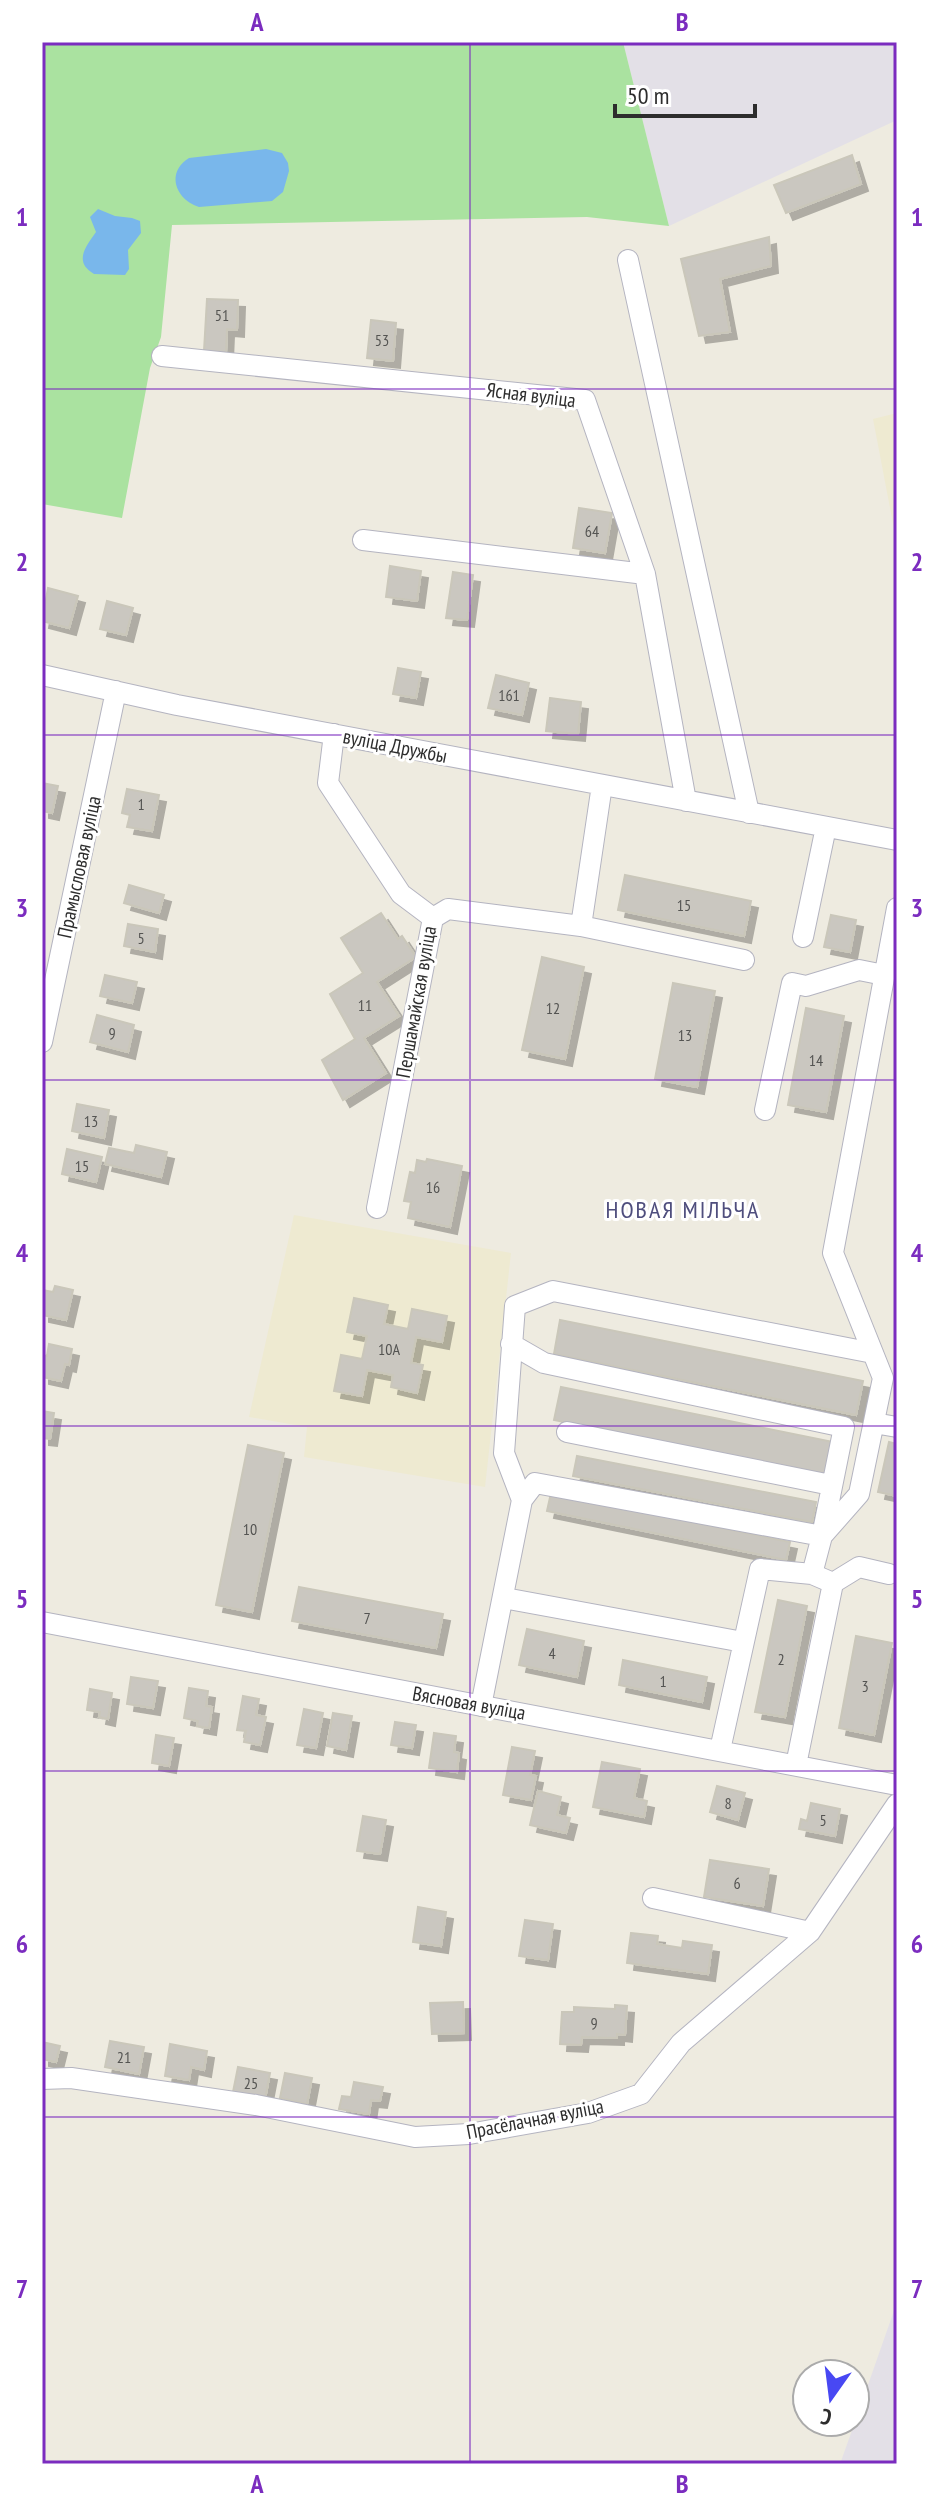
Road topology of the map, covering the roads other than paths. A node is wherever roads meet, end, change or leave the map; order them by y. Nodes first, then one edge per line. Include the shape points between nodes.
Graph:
1 (628, 260) dead end
2 (162, 356) dead end
3 (363, 540) dead end
4 (645, 574) junction
5 (42, 675) edge
6 (116, 691) junction
7 (334, 734) junction
8 (602, 785) junction
9 (686, 801) junction
10 (749, 813) junction
11 (826, 827) junction
12 (897, 840) edge
13 (897, 908) edge
14 (433, 918) junction
15 (581, 926) junction
16 (803, 937) dead end
17 (744, 960) dead end
18 (884, 975) junction
19 (42, 1042) edge
20 (765, 1110) dead end
21 (377, 1208) dead end
22 (511, 1344) junction
23 (873, 1353) junction
24 (874, 1423) junction
25 (897, 1427) edge
26 (567, 1432) dead end
27 (831, 1485) junction
28 (522, 1500) junction
29 (822, 1536) junction
30 (812, 1574) junction
31 (889, 1574) dead end
32 (833, 1583) junction
33 (504, 1598) junction
34 (42, 1622) edge
35 (743, 1642) junction
36 (481, 1706) junction
37 (720, 1750) junction
38 (796, 1765) junction
39 (897, 1785) edge
40 (897, 1804) edge
41 (653, 1898) dead end
42 (810, 1932) junction
43 (42, 2079) edge

1 - 10 street
2 - 4 street, Ясная вуліца via 585,400
3 - 4 street
4 - 9 street, Ясная вуліца
5 - 6 street, вуліца Дружбы
6 - 7 street, вуліца Дружбы
6 - 19 street, Прамысловая вуліца
7 - 8 street, вуліца Дружбы
7 - 14 street, Першамайская вуліца via 328,783 401,894
8 - 9 street, вуліца Дружбы
8 - 15 street
9 - 10 street, вуліца Дружбы
10 - 11 street, вуліца Дружбы
11 - 12 street, вуліца Дружбы
11 - 16 street
13 - 18 street
14 - 15 street via 448,909
14 - 21 street, Першамайская вуліца
15 - 17 street
18 - 20 street via 859,970 806,986 792,983
18 - 23 street via 833,1253
22 - 23 street via 515,1306 553,1291
22 - 27 street via 544,1363 844,1427
22 - 28 street via 504,1453
23 - 24 street via 883,1378
24 - 25 street
24 - 29 street via 859,1494
26 - 27 street
27 - 29 street
28 - 29 street via 535,1483
28 - 33 street
29 - 30 street
30 - 32 street
30 - 35 street via 760,1569
31 - 32 street via 859,1567
32 - 38 street
33 - 35 street
33 - 36 street
34 - 36 street, Вясновая вуліца
35 - 37 street
36 - 37 street, Вясновая вуліца
37 - 38 street, Вясновая вуліца
38 - 39 street, Вясновая вуліца
40 - 42 street, Прасёлачная вуліца
41 - 42 street
42 - 43 street, Прасёлачная вуліца via 681,2043 641,2094 588,2113 469,2134 415,2137 256,2105 71,2078

